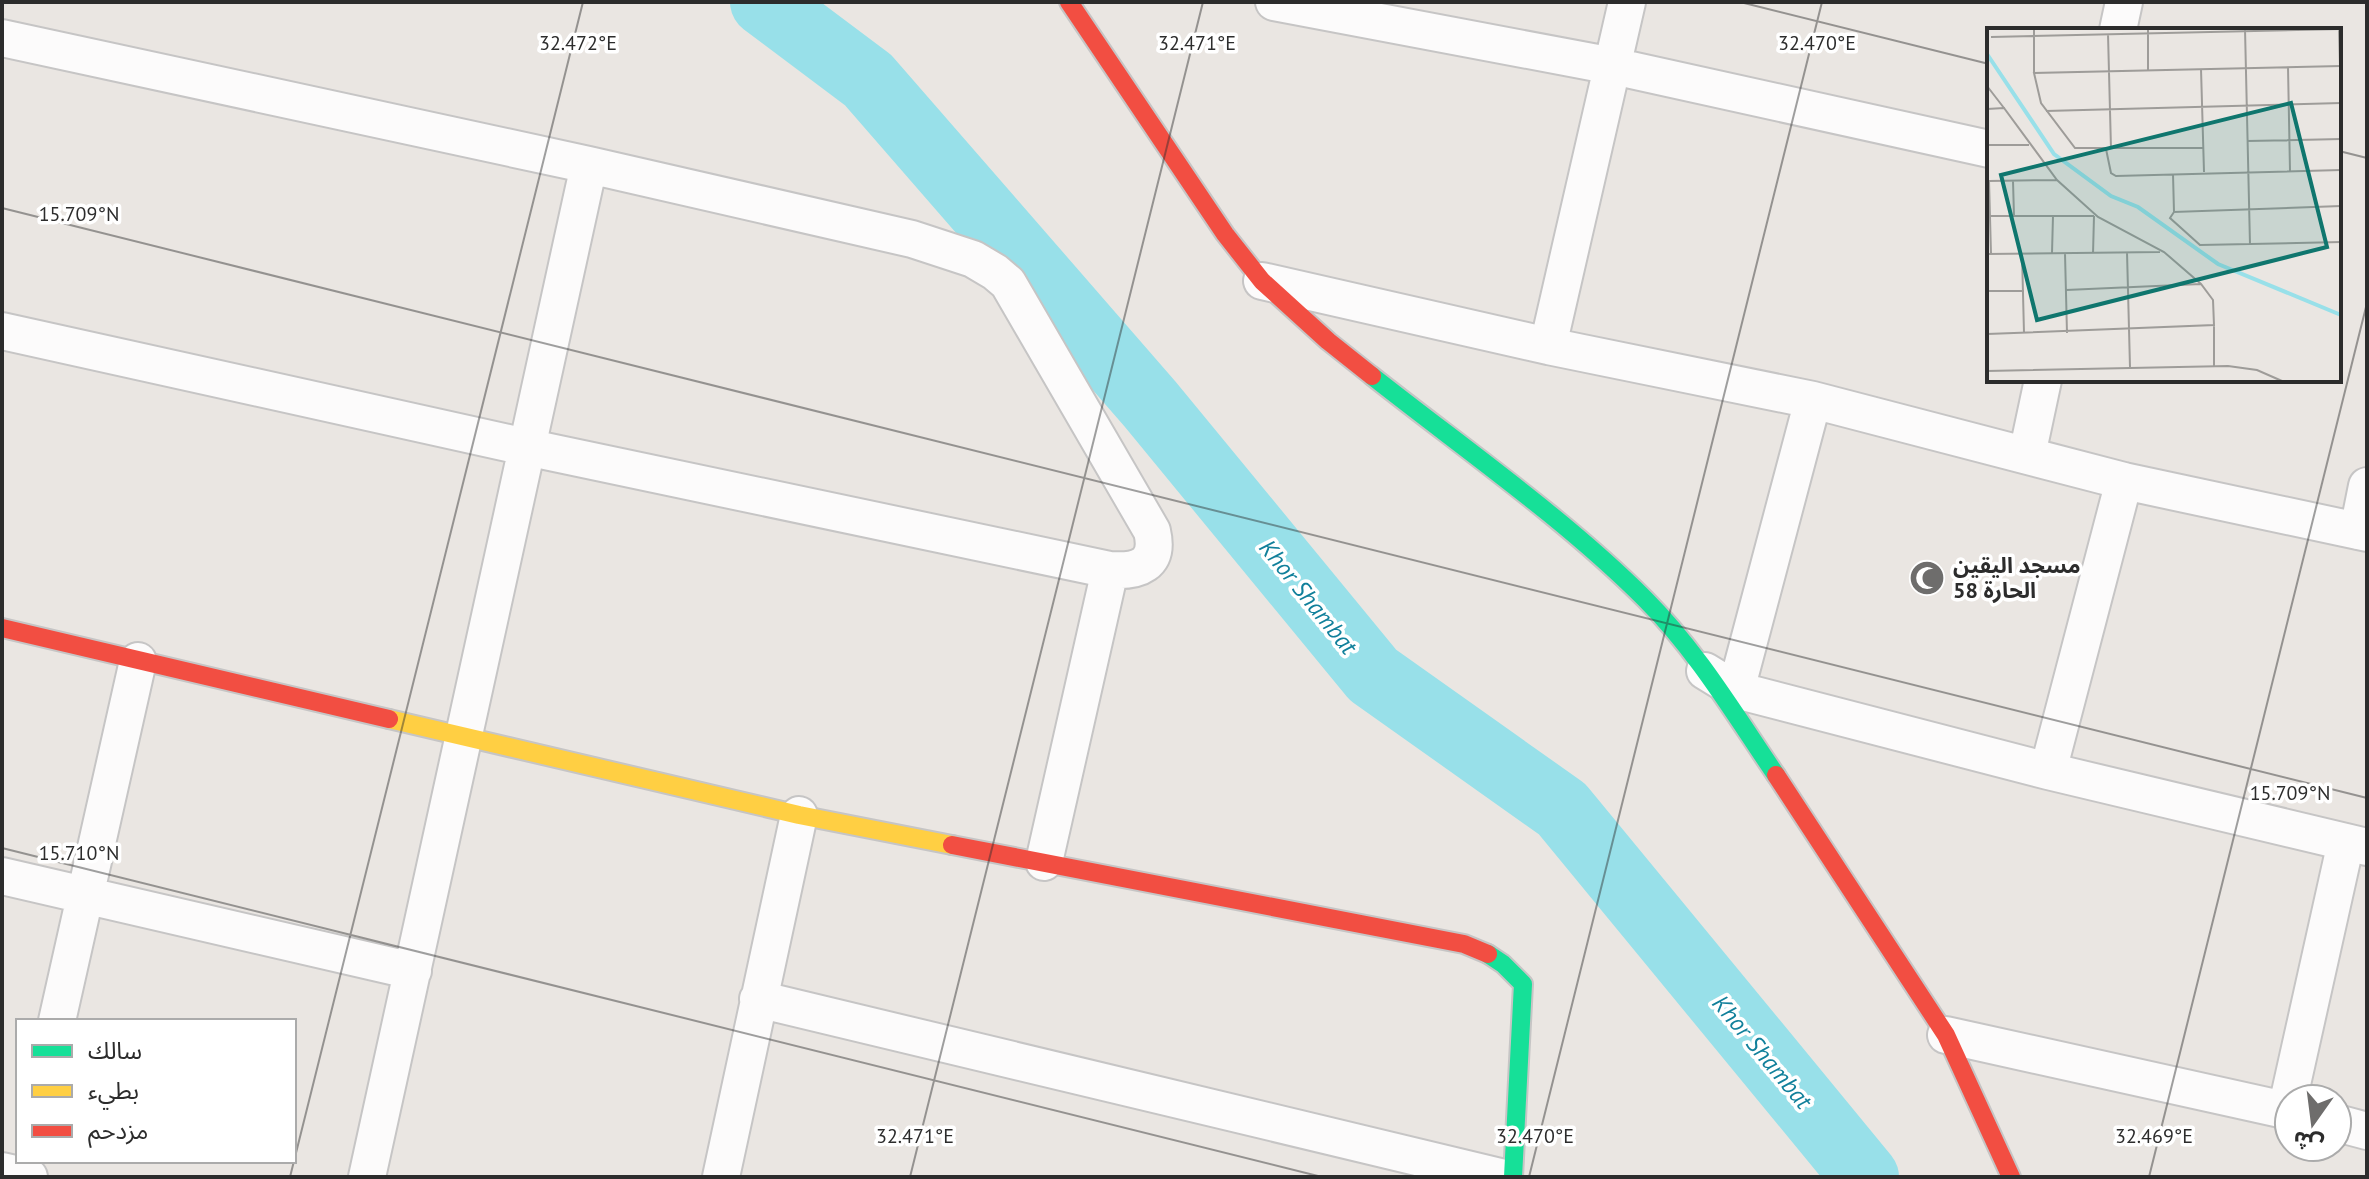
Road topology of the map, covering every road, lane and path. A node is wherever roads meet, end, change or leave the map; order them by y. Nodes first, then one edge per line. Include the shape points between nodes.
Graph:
1 (1069, 2) edge
2 (1274, 2) edge
3 (1627, 2) edge
4 (2124, 2) edge
5 (2118, 28) edge
6 (2, 38) edge
7 (1613, 66) junction
8 (1987, 149) edge
9 (589, 165) junction
10 (1262, 281) junction
11 (2, 331) edge
12 (1548, 346) junction
13 (2043, 382) edge
14 (1813, 400) junction
15 (526, 447) junction
16 (2027, 455) junction
17 (2124, 481) junction
18 (2367, 486) edge
19 (2362, 532) edge
20 (1110, 570) junction
21 (2, 628) edge
22 (138, 661) junction
23 (1705, 671) junction
24 (1736, 690) junction
25 (463, 737) junction
26 (2048, 771) junction
27 (799, 815) junction
28 (2357, 845) edge
29 (1044, 862) junction
30 (2, 876) edge
31 (85, 896) junction
32 (413, 971) junction
33 (758, 999) junction
34 (57, 1019) edge
35 (1946, 1035) junction
36 (2295, 1083) edge
37 (2273, 1108) edge
38 (1483, 1175) edge
39 (367, 1177) edge
40 (721, 1177) edge
41 (1513, 1177) edge
42 (2011, 1177) edge

1 - 10 street
2 - 7 street
3 - 7 street
4 - 5 street
6 - 9 street
7 - 8 street
7 - 12 street
9 - 15 street
9 - 20 street via 912,239 995,272 1008,283 1152,531 1148,561 1131,571
10 - 12 street
10 - 23 street via 1328,341 1585,544 1647,601
11 - 15 street
12 - 14 street
13 - 16 street
14 - 16 street
14 - 24 street
15 - 20 street
15 - 25 street
16 - 17 street
17 - 19 street
17 - 26 street
18 - 19 street
20 - 29 street
21 - 22 street
22 - 25 street
22 - 31 street
23 - 24 street
23 - 35 street
24 - 26 street
25 - 27 street
25 - 32 street
26 - 28 street
27 - 29 street
27 - 33 street
28 - 36 street
29 - 41 street via 1486,952 1523,984
30 - 31 street
31 - 32 street
31 - 34 street
32 - 39 street
33 - 38 street
33 - 40 street
35 - 37 street
35 - 42 street

